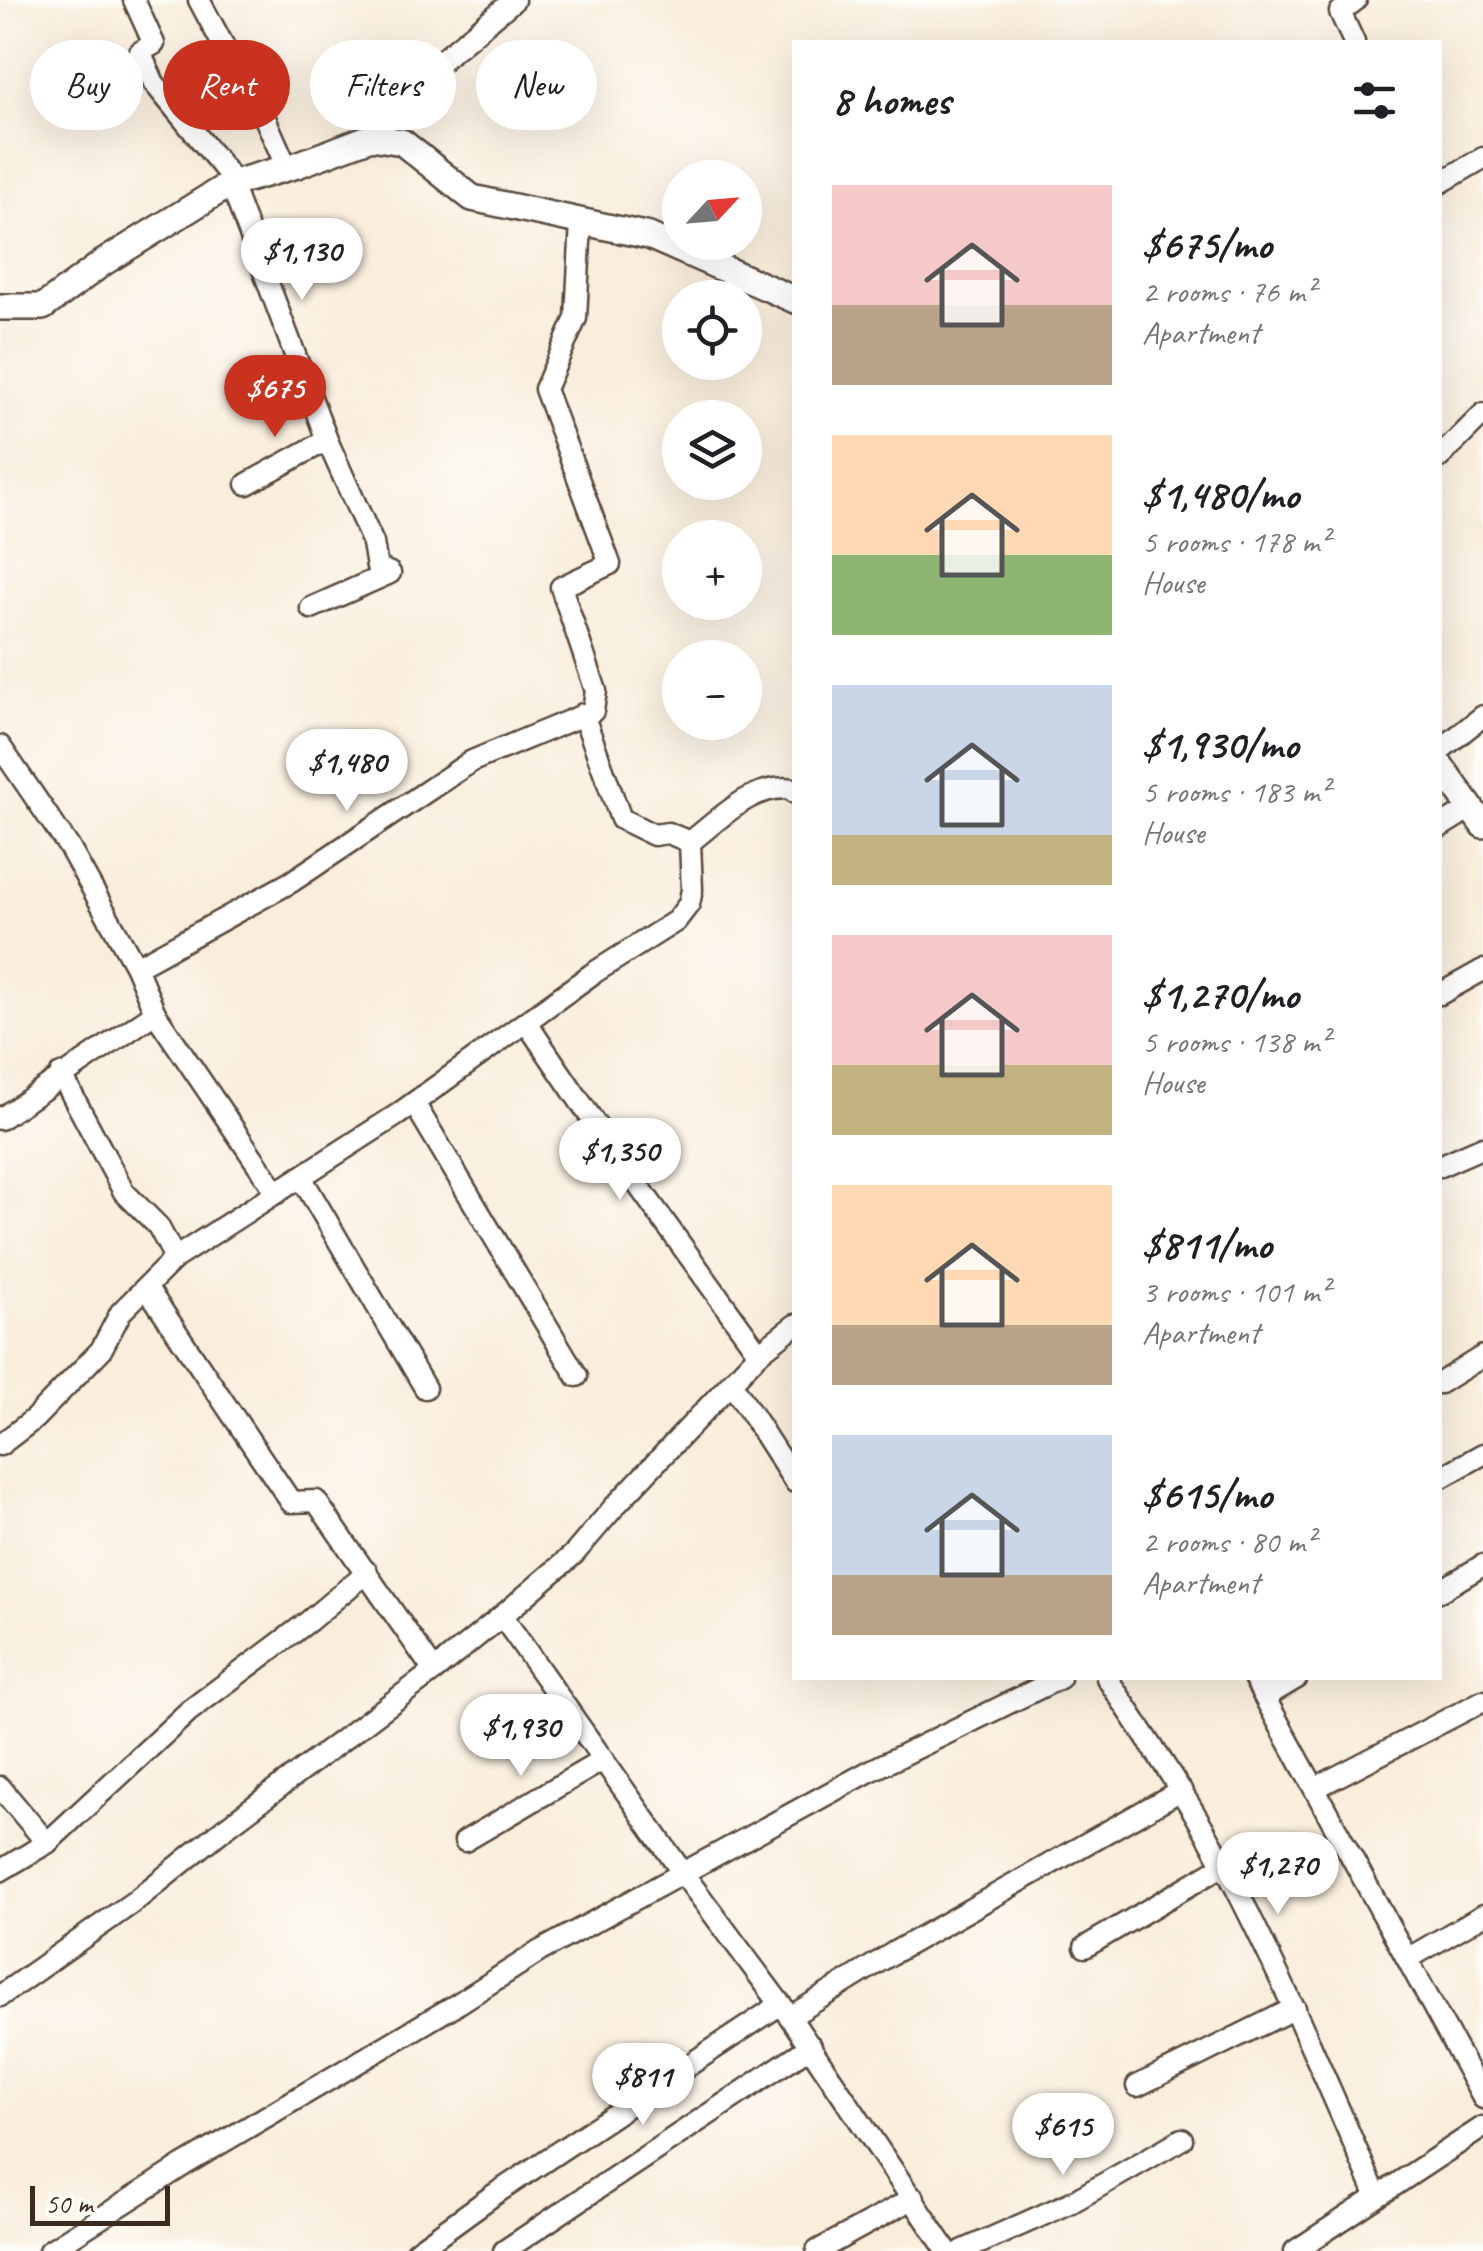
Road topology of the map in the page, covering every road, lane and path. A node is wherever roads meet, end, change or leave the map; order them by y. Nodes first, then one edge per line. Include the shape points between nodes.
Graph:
1 (134, 0) edge
2 (200, 0) edge
3 (514, 0) edge
4 (1356, 0) edge
5 (1353, 40) edge
6 (379, 138) junction
7 (1483, 158) edge
8 (286, 168) junction
9 (1442, 182) edge
10 (230, 184) junction
11 (581, 222) junction
12 (792, 299) edge
13 (0, 307) edge
14 (1483, 414) edge
15 (327, 440) junction
16 (1442, 455) edge
17 (247, 484) dead end
18 (311, 608) dead end
19 (584, 714) junction
20 (1483, 716) edge
21 (0, 746) edge
22 (1442, 748) edge
23 (1442, 768) edge
24 (792, 790) edge
25 (1476, 817) edge
26 (1442, 826) edge
27 (690, 842) junction
28 (136, 967) junction
29 (1483, 970) edge
30 (1442, 993) edge
31 (155, 1012) junction
32 (526, 1022) junction
33 (61, 1074) junction
34 (414, 1103) junction
35 (0, 1119) edge
36 (1483, 1147) edge
37 (1442, 1165) edge
38 (301, 1177) junction
39 (277, 1193) junction
40 (176, 1258) junction
41 (147, 1288) junction
42 (792, 1328) edge
43 (759, 1353) junction
44 (1483, 1356) edge
45 (576, 1376) dead end
46 (1442, 1382) edge
47 (732, 1384) junction
48 (425, 1388) dead end
49 (0, 1446) edge
50 (1483, 1454) edge
51 (792, 1477) edge
52 (1442, 1477) edge
53 (1483, 1566) edge
54 (367, 1572) junction
55 (1442, 1590) edge
56 (502, 1616) junction
57 (434, 1671) junction
58 (1056, 1680) edge
59 (1108, 1680) edge
60 (1255, 1680) edge
61 (1294, 1680) edge
62 (1265, 1697) junction
63 (1483, 1700) edge
64 (603, 1760) junction
65 (0, 1787) edge
66 (1317, 1787) junction
67 (1182, 1790) junction
68 (465, 1841) dead end
69 (47, 1843) junction
70 (1224, 1865) junction
71 (0, 1871) edge
72 (682, 1872) junction
73 (1483, 1915) edge
74 (1085, 1947) dead end
75 (1409, 1958) junction
76 (0, 1996) edge
77 (1295, 2008) junction
78 (786, 2010) junction
79 (811, 2046) junction
80 (1136, 2086) dead end
81 (1483, 2098) edge
82 (1483, 2127) edge
83 (1182, 2139) dead end
84 (1376, 2195) junction
85 (914, 2198) junction
86 (49, 2251) edge
87 (416, 2251) edge
88 (504, 2251) edge
89 (817, 2251) edge
90 (946, 2251) edge
91 (962, 2251) edge
92 (1295, 2251) edge

1 - 10 street via 154,44 140,52 154,83
2 - 8 street via 256,98
3 - 6 street via 390,109
4 - 5 street via 1340,12
6 - 8 street
6 - 11 street via 402,142 472,198
7 - 9 street
8 - 10 street
10 - 13 street via 42,307
10 - 15 street
11 - 12 street via 649,236
11 - 19 street via 576,318 544,389 610,564 562,587 596,691 594,711
14 - 16 street
15 - 17 street
15 - 18 street via 377,568 390,573
19 - 27 street via 621,820
19 - 28 street via 472,761 291,882
20 - 22 street
21 - 28 street
23 - 25 street
24 - 27 street via 741,800
25 - 26 street
27 - 32 street via 692,890 676,921
28 - 31 street
29 - 30 street
31 - 33 street
31 - 39 street
32 - 34 street
32 - 43 street
33 - 35 street
33 - 40 street via 124,1192 158,1226
34 - 38 street
34 - 45 street
36 - 37 street
38 - 39 street
38 - 48 street
39 - 40 street
40 - 41 street
41 - 49 street via 121,1312 101,1350
41 - 54 street via 292,1502 316,1501
42 - 43 street
43 - 47 street
44 - 46 street
47 - 51 street
47 - 56 street via 574,1554
50 - 52 street
53 - 55 street
54 - 57 street
54 - 69 street via 188,1711
56 - 57 street
56 - 64 street
57 - 76 street
58 - 72 street
59 - 67 street
60 - 62 street
61 - 62 street
62 - 66 street
63 - 66 street
64 - 68 street
64 - 72 street
65 - 69 street
66 - 75 street
67 - 70 street
67 - 78 street
69 - 71 street
70 - 74 street
70 - 77 street
72 - 78 street
72 - 86 street via 540,1950
73 - 75 street
75 - 81 street
77 - 80 street
77 - 84 street
78 - 79 street
78 - 87 street
79 - 85 street
79 - 88 street
82 - 84 street
83 - 91 street via 1072,2202
84 - 92 street
85 - 89 street
85 - 90 street

